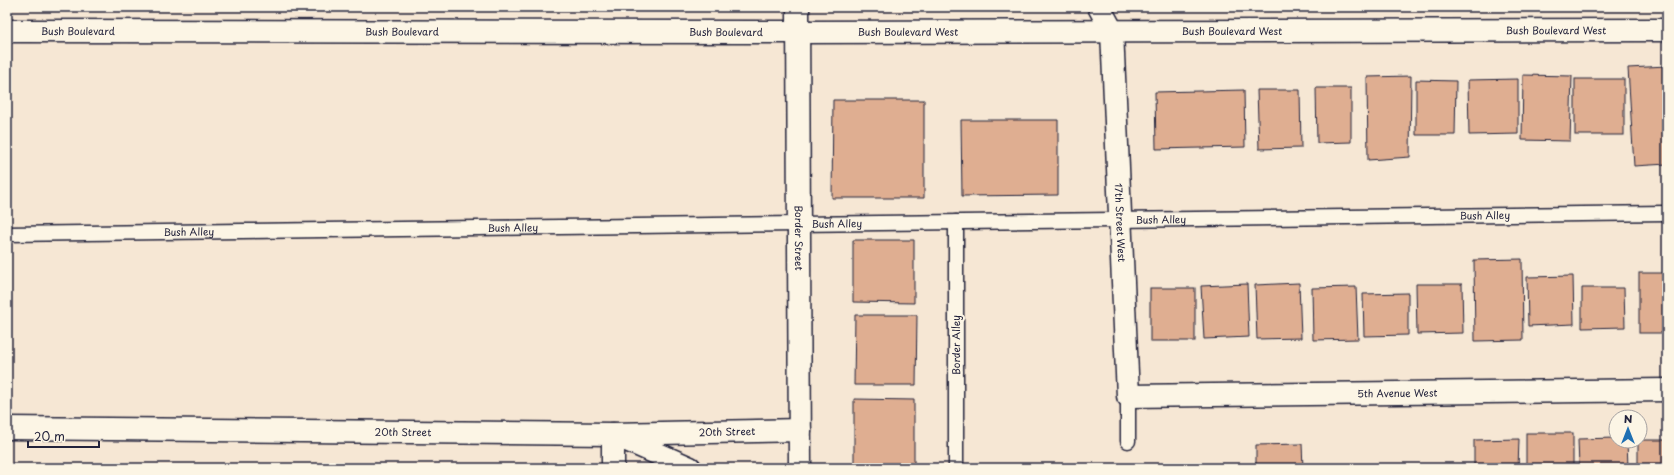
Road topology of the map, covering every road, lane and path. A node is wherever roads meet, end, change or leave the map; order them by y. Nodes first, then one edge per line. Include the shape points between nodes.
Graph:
1 (798, 7) edge
2 (1099, 7) edge
3 (1667, 30) edge
4 (7, 31) edge
5 (1112, 31) junction
6 (798, 32) junction
7 (1667, 213) edge
8 (1119, 220) junction
9 (956, 222) junction
10 (799, 224) junction
11 (7, 234) edge
12 (1667, 390) edge
13 (1128, 396) junction
14 (7, 428) edge
15 (800, 430) junction
16 (613, 434) junction
17 (1128, 441) dead end
18 (613, 468) edge
19 (690, 468) edge
20 (800, 468) edge
21 (956, 468) edge

1 - 6 street, Border Street
2 - 5 street, 17th Street West
3 - 5 street, Bush Boulevard West
4 - 6 street, Bush Boulevard
5 - 6 street, Bush Boulevard West
5 - 8 street, 17th Street West
6 - 10 street, Border Street
7 - 8 lane, Bush Alley
8 - 9 lane, Bush Alley
8 - 13 street, 17th Street West
9 - 10 lane, Bush Alley
9 - 21 lane, Border Alley
10 - 11 lane, Bush Alley
10 - 15 street, Border Street
12 - 13 street, 5th Avenue West
13 - 17 lane, 17th Street West
14 - 16 street, 20th Street
15 - 16 street, 20th Street
15 - 20 street, Border Street
16 - 18 street
16 - 19 street

